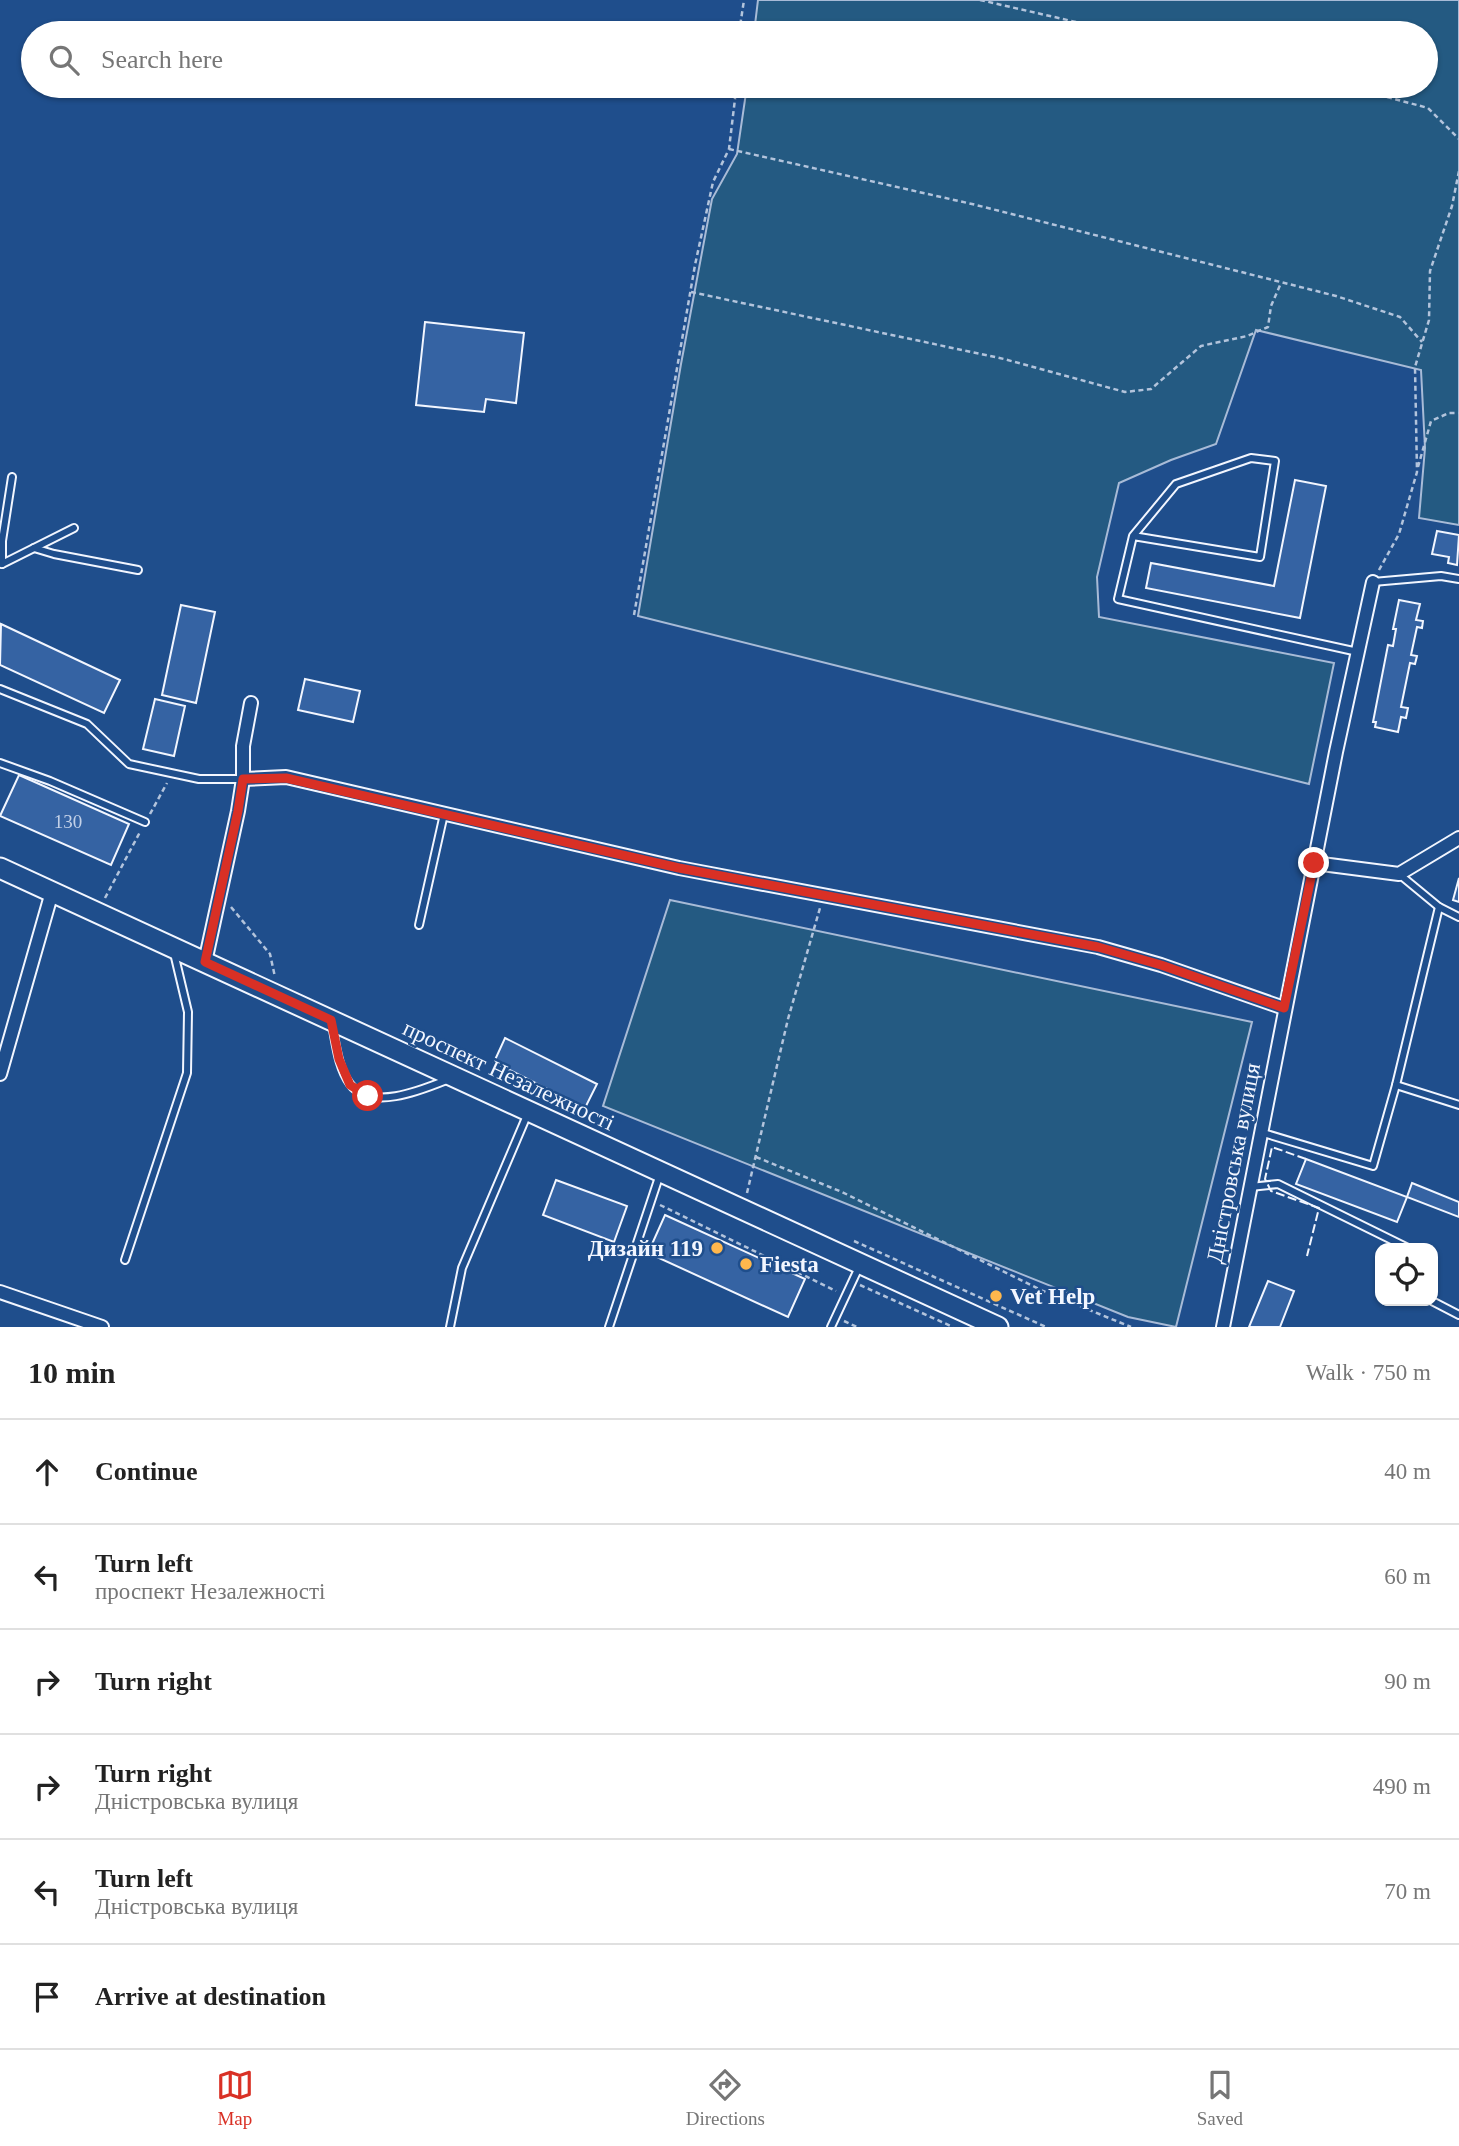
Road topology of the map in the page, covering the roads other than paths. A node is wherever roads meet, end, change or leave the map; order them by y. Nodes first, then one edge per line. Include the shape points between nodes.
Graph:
1 (12, 477) dead end
2 (74, 528) dead end
3 (1133, 536) junction
4 (34, 548) junction
5 (1, 565) edge
6 (138, 570) dead end
7 (1459, 579) edge
8 (1373, 582) joint
9 (1358, 652) junction
10 (0, 689) edge
11 (251, 703) dead end
12 (0, 755) edge
13 (0, 764) edge
14 (243, 779) junction
15 (444, 814) junction
16 (145, 822) road end
17 (1459, 838) edge
18 (1314, 863) junction
19 (0, 868) edge
20 (1399, 874) junction
21 (52, 892) junction
22 (1439, 907) junction
23 (1459, 917) edge
24 (419, 925) dead end
25 (173, 947) junction
26 (205, 962) junction
27 (1284, 1008) junction
28 (331, 1020) junction
29 (0, 1074) edge
30 (454, 1077) junction
31 (1396, 1085) junction
32 (1459, 1105) edge
33 (529, 1111) junction
34 (1260, 1132) junction
35 (661, 1172) junction
36 (1249, 1188) junction
37 (1398, 1243) edge
38 (125, 1260) dead end
39 (860, 1264) junction
40 (0, 1292) edge
41 (1438, 1304) edge
42 (1459, 1315) edge
43 (102, 1327) edge
44 (450, 1327) edge
45 (609, 1327) edge
46 (831, 1327) edge
47 (998, 1327) edge
48 (1223, 1327) edge

1 - 5 lane
2 - 4 lane
3 - 3 lane via 1176,484 1251,458 1275,461 1260,557
3 - 9 lane via 1118,598
4 - 5 lane
4 - 6 lane
7 - 8 lane via 1441,576
8 - 9 street, Дністровська вулиця
9 - 18 street, Дністровська вулиця
10 - 14 lane via 87,724 129,764 199,779
11 - 14 street
12 - 13 lane
13 - 16 lane
14 - 15 street via 286,778
14 - 26 street
15 - 24 lane
15 - 27 street via 679,868 1098,947
17 - 20 street
18 - 20 street
18 - 27 street, Дністровська вулиця
19 - 21 main road, проспект Незалежності
20 - 22 lane
21 - 25 main road, проспект Незалежності
21 - 29 street
22 - 23 lane
22 - 31 lane
25 - 26 main road, проспект Незалежності
25 - 38 lane via 188,1013 187,1073
26 - 28 main road, проспект Незалежності
27 - 34 street, Дністровська вулиця
28 - 30 main road, проспект Незалежності
28 - 30 lane via 350,1085 368,1096 421,1090
30 - 33 main road, проспект Незалежності
31 - 32 lane
31 - 34 lane via 1373,1167
33 - 35 main road, проспект Незалежності
33 - 44 lane via 462,1268
34 - 36 street, Дністровська вулиця
35 - 39 main road, проспект Незалежності
35 - 45 lane
36 - 37 lane via 1278,1184
36 - 48 street, Дністровська вулиця
39 - 46 lane
39 - 47 main road, проспект Незалежності
40 - 43 street
41 - 42 lane

